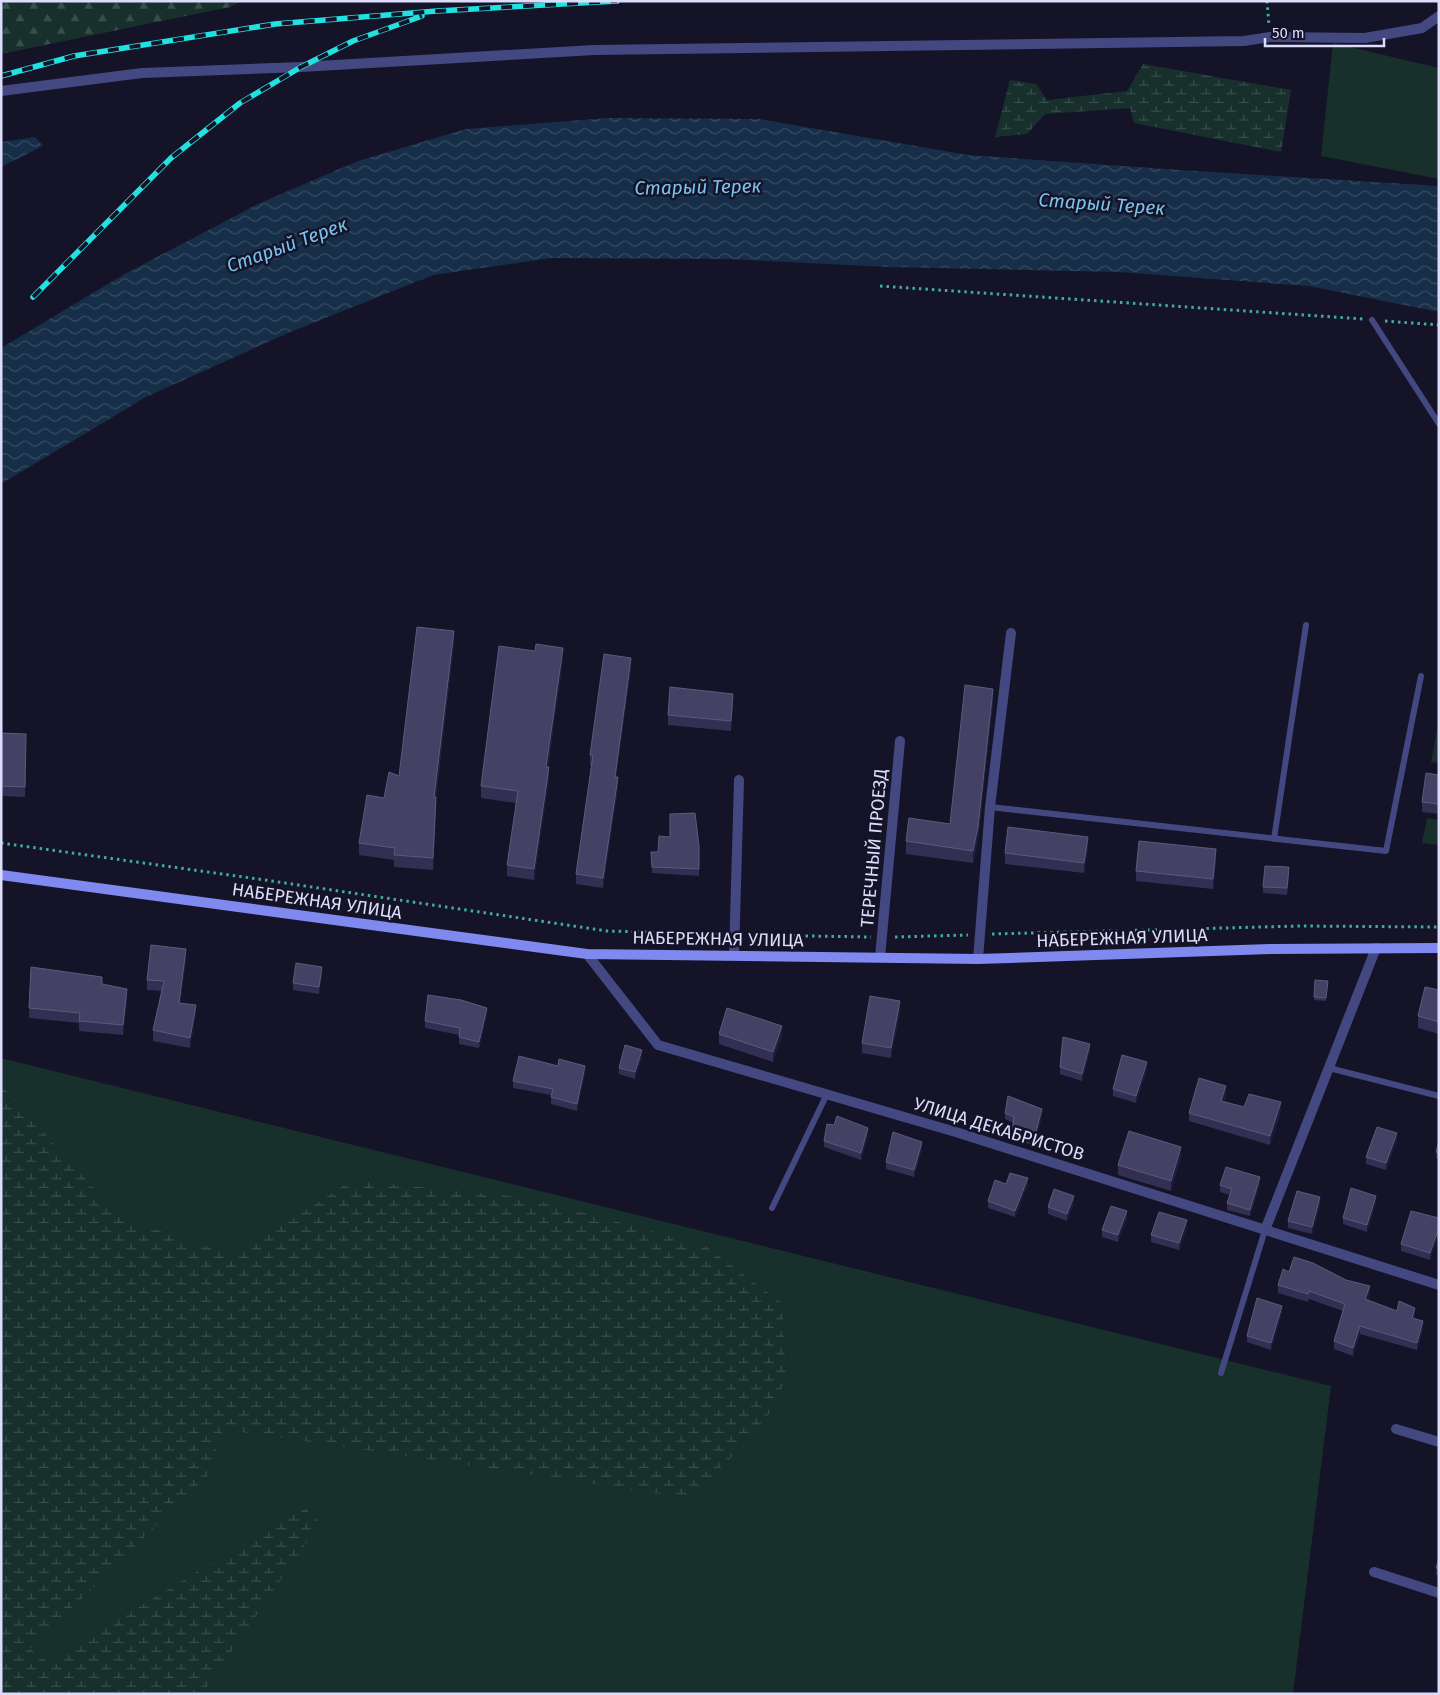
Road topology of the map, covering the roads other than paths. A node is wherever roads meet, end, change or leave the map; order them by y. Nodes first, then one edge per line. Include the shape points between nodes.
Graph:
1 (1439, 16) edge
2 (1, 91) edge
3 (1372, 320) road end
4 (1439, 424) edge
5 (1306, 625) dead end
6 (1011, 633) dead end
7 (1422, 676) dead end
8 (900, 741) dead end
9 (739, 780) dead end
10 (990, 807) junction
11 (1274, 839) junction
12 (1, 875) edge
13 (1376, 948) junction
14 (1439, 948) edge
15 (587, 954) junction
16 (734, 955) junction
17 (880, 957) junction
18 (978, 959) junction
19 (1329, 1068) junction
20 (827, 1094) junction
21 (1439, 1096) edge
22 (772, 1208) dead end
23 (1265, 1230) junction
24 (1439, 1285) edge
25 (1221, 1373) dead end
26 (1396, 1429) dead end
27 (1439, 1442) edge
28 (1374, 1572) dead end
29 (1439, 1593) edge

1 - 2 street via 1422,28 1365,38 1270,36 1244,41 594,50 142,73
3 - 4 lane
5 - 11 lane
6 - 10 street
7 - 11 lane via 1386,852
8 - 17 street, ТЕРЕЧНЫЙ ПРОЕЗД
9 - 16 street
10 - 11 lane
10 - 18 street
12 - 15 main road, НАБЕРЕЖНАЯ УЛИЦА
13 - 14 main road, НАБЕРЕЖНАЯ УЛИЦА
13 - 18 main road, НАБЕРЕЖНАЯ УЛИЦА
13 - 19 street
15 - 16 main road, НАБЕРЕЖНАЯ УЛИЦА
15 - 20 street, УЛИЦА ДЕКАБРИСТОВ via 658,1044
16 - 17 main road, НАБЕРЕЖНАЯ УЛИЦА
17 - 18 main road, НАБЕРЕЖНАЯ УЛИЦА
19 - 21 lane
19 - 23 street
20 - 22 lane
20 - 23 street, УЛИЦА ДЕКАБРИСТОВ
23 - 24 street, УЛИЦА ДЕКАБРИСТОВ
23 - 25 lane
26 - 27 street
28 - 29 street

